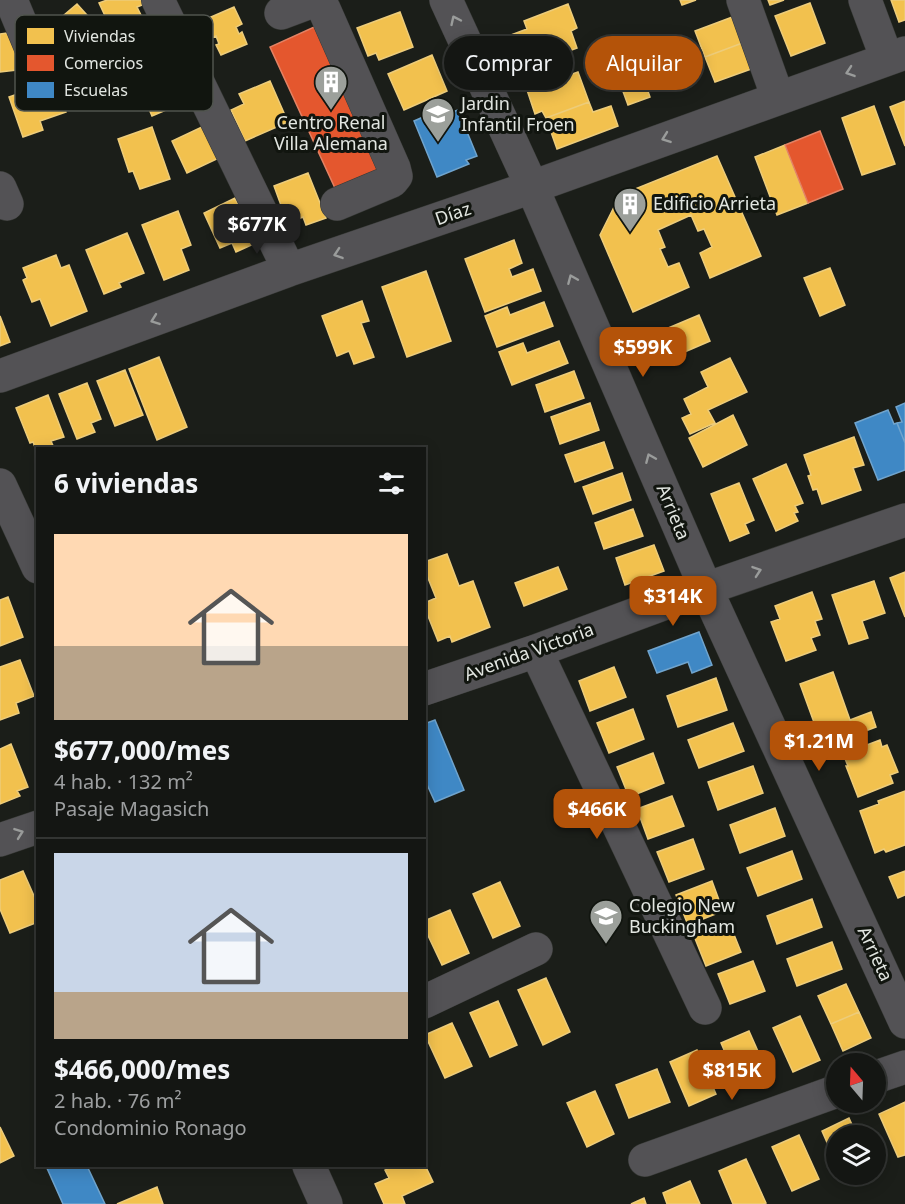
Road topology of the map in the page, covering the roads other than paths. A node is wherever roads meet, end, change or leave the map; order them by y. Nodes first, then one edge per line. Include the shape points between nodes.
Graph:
1 (11, 0) edge
2 (158, 0) edge
3 (446, 0) edge
4 (742, 0) edge
5 (865, 0) edge
6 (281, 13) dead end
7 (17, 15) edge
8 (165, 15) edge
9 (896, 56) edge
10 (778, 98) junction
11 (212, 111) edge
12 (532, 187) junction
13 (384, 238) junction
14 (289, 270) junction
15 (0, 376) edge
16 (0, 485) edge
17 (905, 520) edge
18 (36, 563) edge
19 (706, 589) junction
20 (536, 651) junction
21 (426, 688) edge
22 (36, 828) edge
23 (0, 840) edge
24 (536, 949) dead end
25 (895, 974) edge
26 (426, 1001) edge
27 (705, 1008) dead end
28 (905, 1022) edge
29 (905, 1067) edge
30 (886, 1074) edge
31 (826, 1095) edge
32 (645, 1160) dead end
33 (309, 1167) edge
34 (326, 1204) edge

1 - 7 street
2 - 8 street
12 -> 3 street, Arrieta
4 - 10 street
5 - 9 street
6 - 13 street via 313,1 324,9 394,168 396,176 392,181 351,198
9 -> 10 street, Díaz
10 -> 12 street, Díaz
11 - 14 street
12 - 13 street, Díaz
19 -> 12 street, Arrieta
13 -> 14 street, Díaz
14 -> 15 street, Díaz
16 - 18 street
19 -> 17 street, Avenida Victoria
19 - 20 street, Avenida Victoria
19 - 25 street, Arrieta
20 - 21 street, Avenida Victoria
20 - 27 street
23 -> 22 street
24 - 26 street
25 - 28 street, Arrieta
29 - 30 street
31 - 32 street
33 - 34 street

